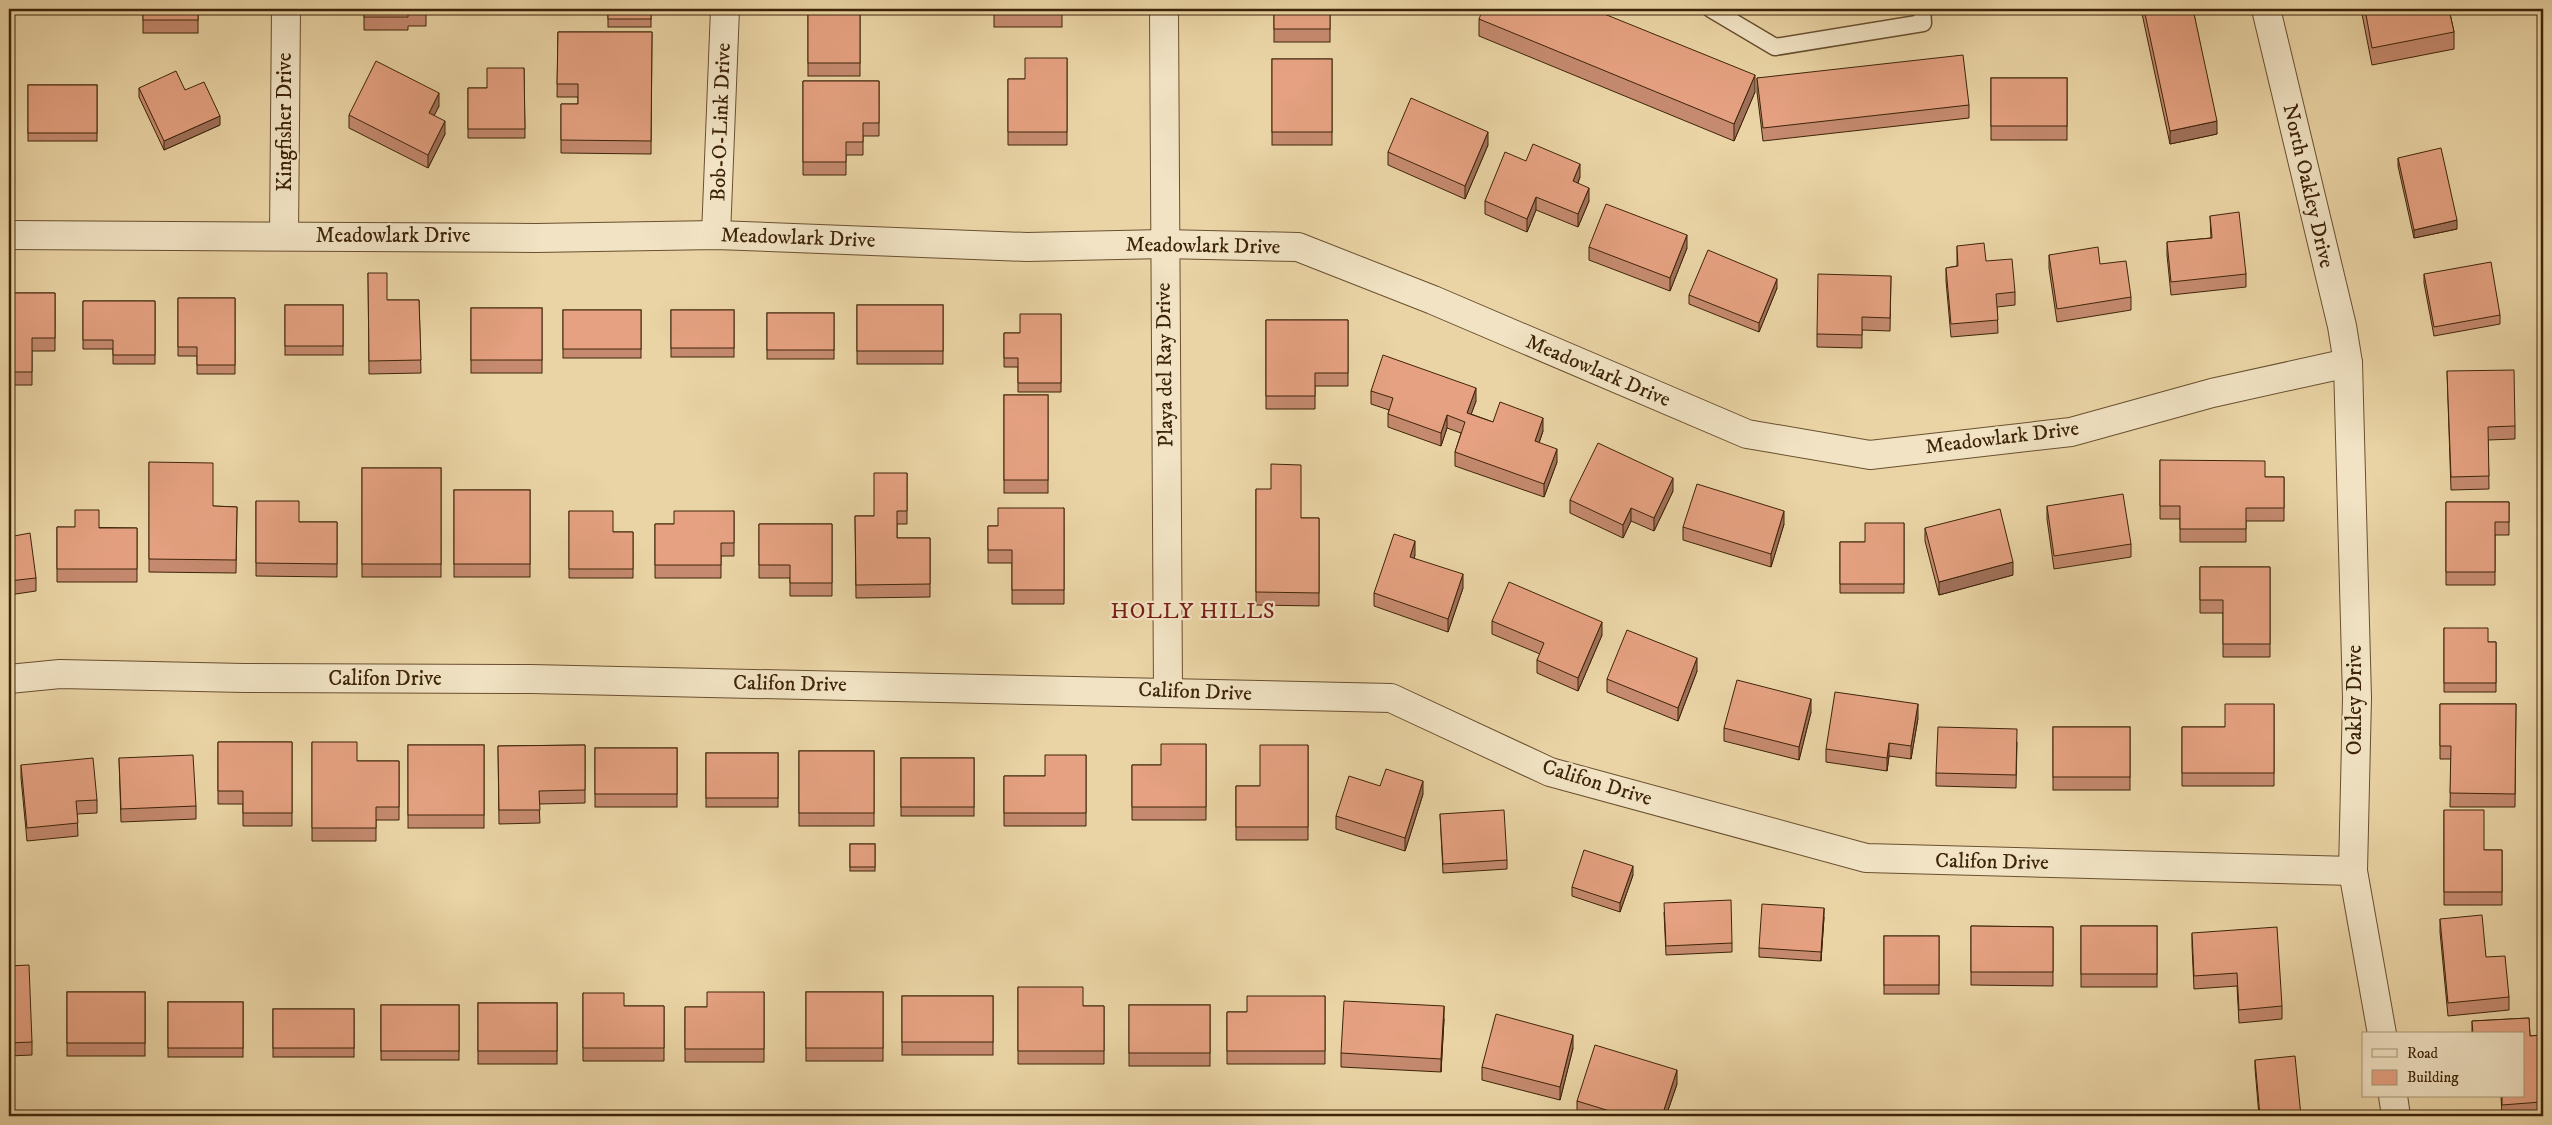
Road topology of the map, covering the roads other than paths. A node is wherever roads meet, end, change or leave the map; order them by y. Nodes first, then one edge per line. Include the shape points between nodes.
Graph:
1 (286, 9) edge
2 (725, 9) edge
3 (1164, 9) edge
4 (1710, 9) edge
5 (1922, 9) edge
6 (2266, 9) edge
7 (1729, 13) edge
8 (9, 235) edge
9 (716, 235) junction
10 (284, 236) junction
11 (1164, 244) junction
12 (2348, 363) junction
13 (9, 678) edge
14 (1168, 691) junction
15 (2353, 871) junction
16 (2382, 1032) edge
17 (2393, 1098) edge
18 (2396, 1116) edge

1 - 10 street, Kingfisher Drive
2 - 9 street, Bob-O-Link Drive
3 - 11 street, Playa del Ray Drive
4 - 7 lane
5 - 7 lane via 1923,23 1775,47
6 - 12 street, North Oakley Drive via 2342,326
8 - 10 street, Meadowlark Drive
9 - 10 street, Meadowlark Drive via 536,238
9 - 11 street, Meadowlark Drive via 1027,247
11 - 12 street, Meadowlark Drive via 1298,247 1434,300 1747,434 1870,455 2071,432 2212,394
11 - 14 street, Playa del Ray Drive
12 - 15 street, Oakley Drive via 2357,698
13 - 14 street, Califon Drive via 60,674 531,679
14 - 15 street, Califon Drive via 1391,698 1550,772 1866,858
15 - 16 street, Oakley Drive
17 - 18 street

